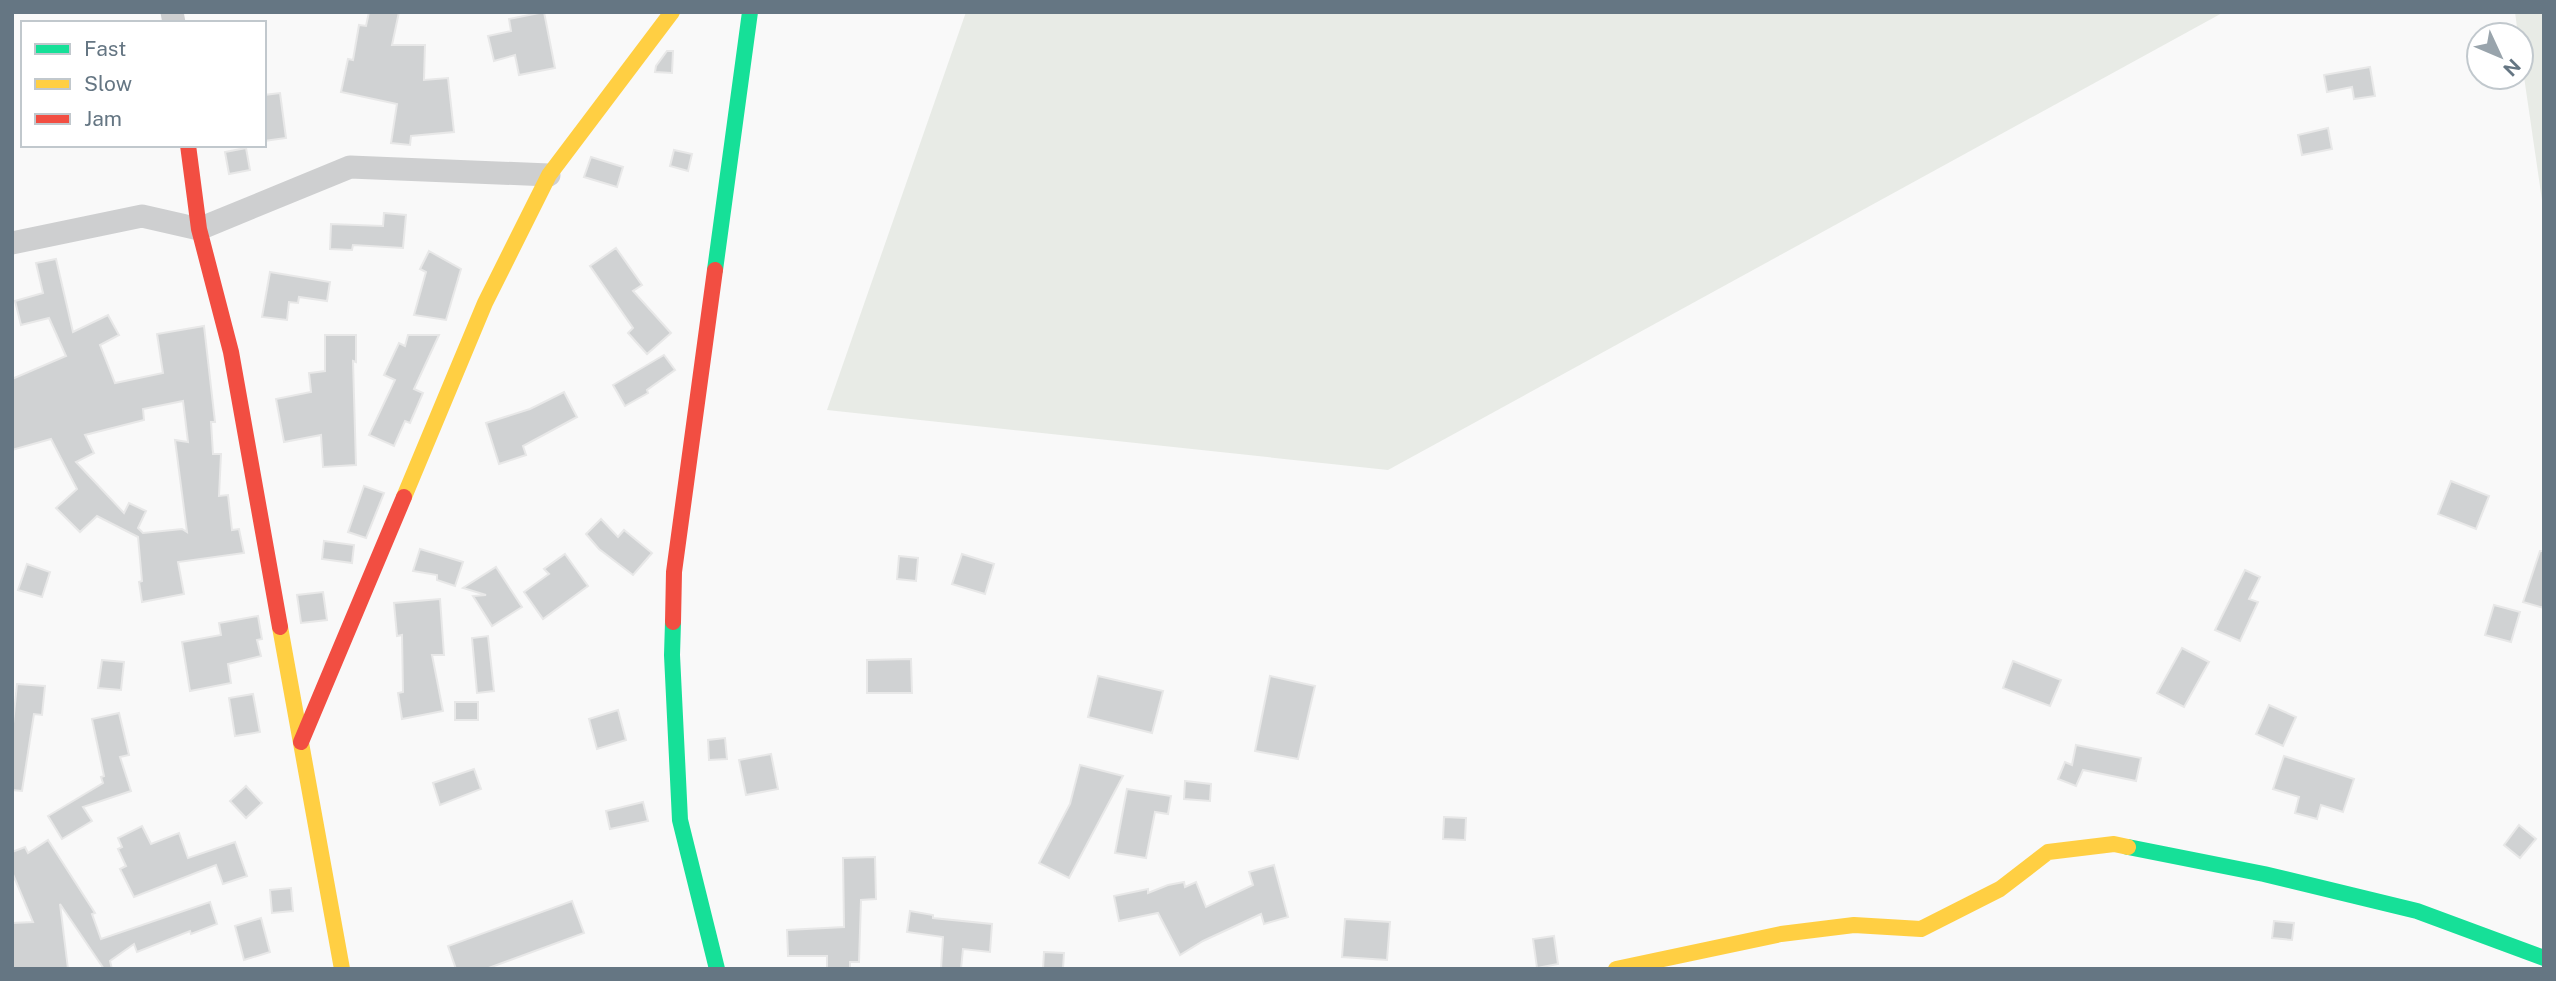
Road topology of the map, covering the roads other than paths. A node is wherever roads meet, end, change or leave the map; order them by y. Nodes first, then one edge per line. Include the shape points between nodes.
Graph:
1 (672, 12) edge
2 (750, 12) edge
3 (188, 147) edge
4 (549, 175) junction
5 (199, 229) junction
6 (12, 243) edge
7 (301, 743) junction
8 (2544, 958) edge
9 (342, 969) edge
10 (717, 969) edge
11 (1616, 969) edge

1 - 4 street
2 - 10 street via 674,572 672,655 680,820
3 - 5 street
4 - 5 street via 350,167
4 - 7 street via 485,303
5 - 6 street via 142,216
5 - 7 street via 231,352
7 - 9 street
8 - 11 street via 2417,911 2264,874 2114,845 2048,852 2000,889 1921,929 1854,925 1817,929

